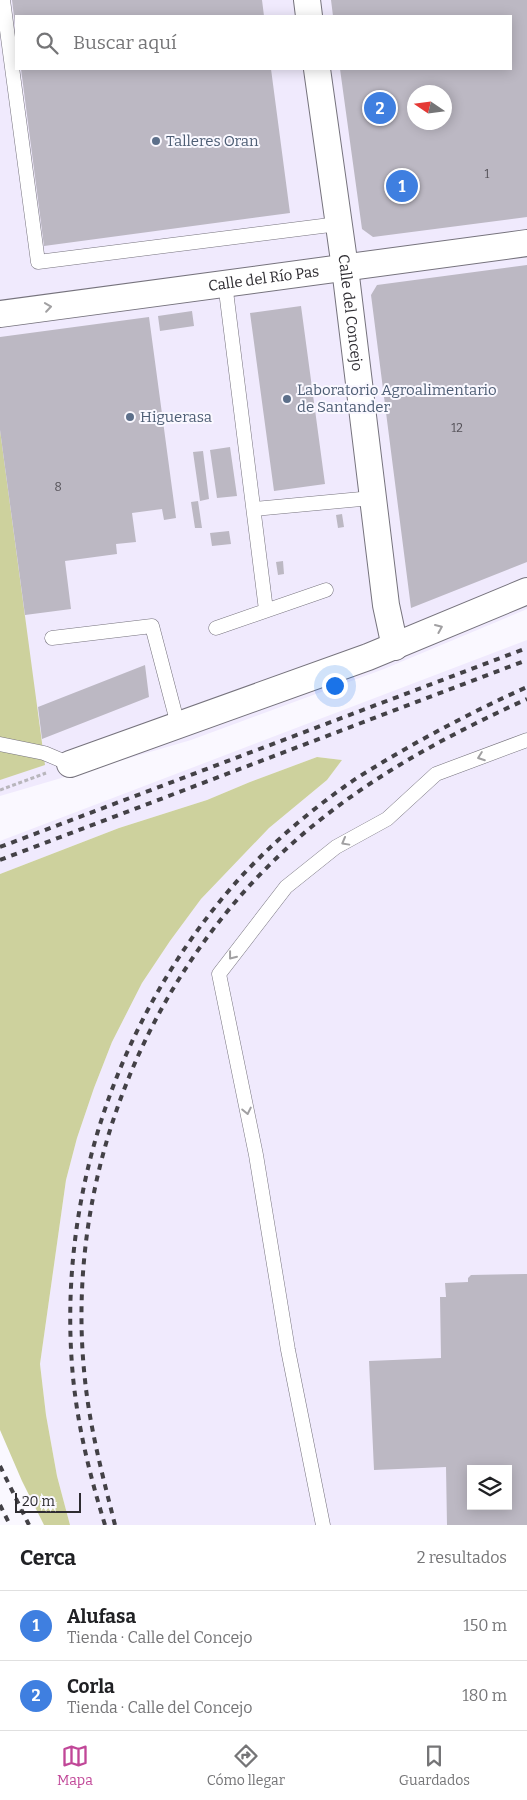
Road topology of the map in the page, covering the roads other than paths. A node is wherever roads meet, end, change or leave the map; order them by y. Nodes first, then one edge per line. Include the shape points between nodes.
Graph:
1 (3, 0) edge
2 (307, 0) edge
3 (309, 15) edge
4 (317, 70) edge
5 (338, 224) junction
6 (527, 244) edge
7 (344, 268) junction
8 (225, 283) junction
9 (0, 314) edge
10 (372, 498) junction
11 (254, 509) junction
12 (326, 590) dead end
13 (527, 591) edge
14 (266, 610) junction
15 (216, 628) dead end
16 (52, 638) dead end
17 (394, 647) junction
18 (178, 725) junction
19 (527, 740) edge
20 (0, 744) edge
21 (70, 764) joint
22 (323, 1525) edge

1 - 5 lane via 38,262
2 - 3 street
4 - 5 street, Calle del Concejo
5 - 7 street, Calle del Concejo
6 - 7 street, Calle del Río Pas
7 - 8 street, Calle del Río Pas
7 - 10 street, Calle del Concejo
9 -> 8 street, Calle del Río Pas
8 - 11 lane
10 - 11 lane
10 - 17 street, Calle del Concejo
11 - 14 lane
12 - 14 lane
17 -> 13 street
14 - 15 lane
16 - 18 lane via 152,626
17 - 18 street
18 - 21 street
19 -> 22 lane via 436,774 387,819 336,847 286,886 219,974 256,1155 288,1350
20 - 21 lane via 44,753

